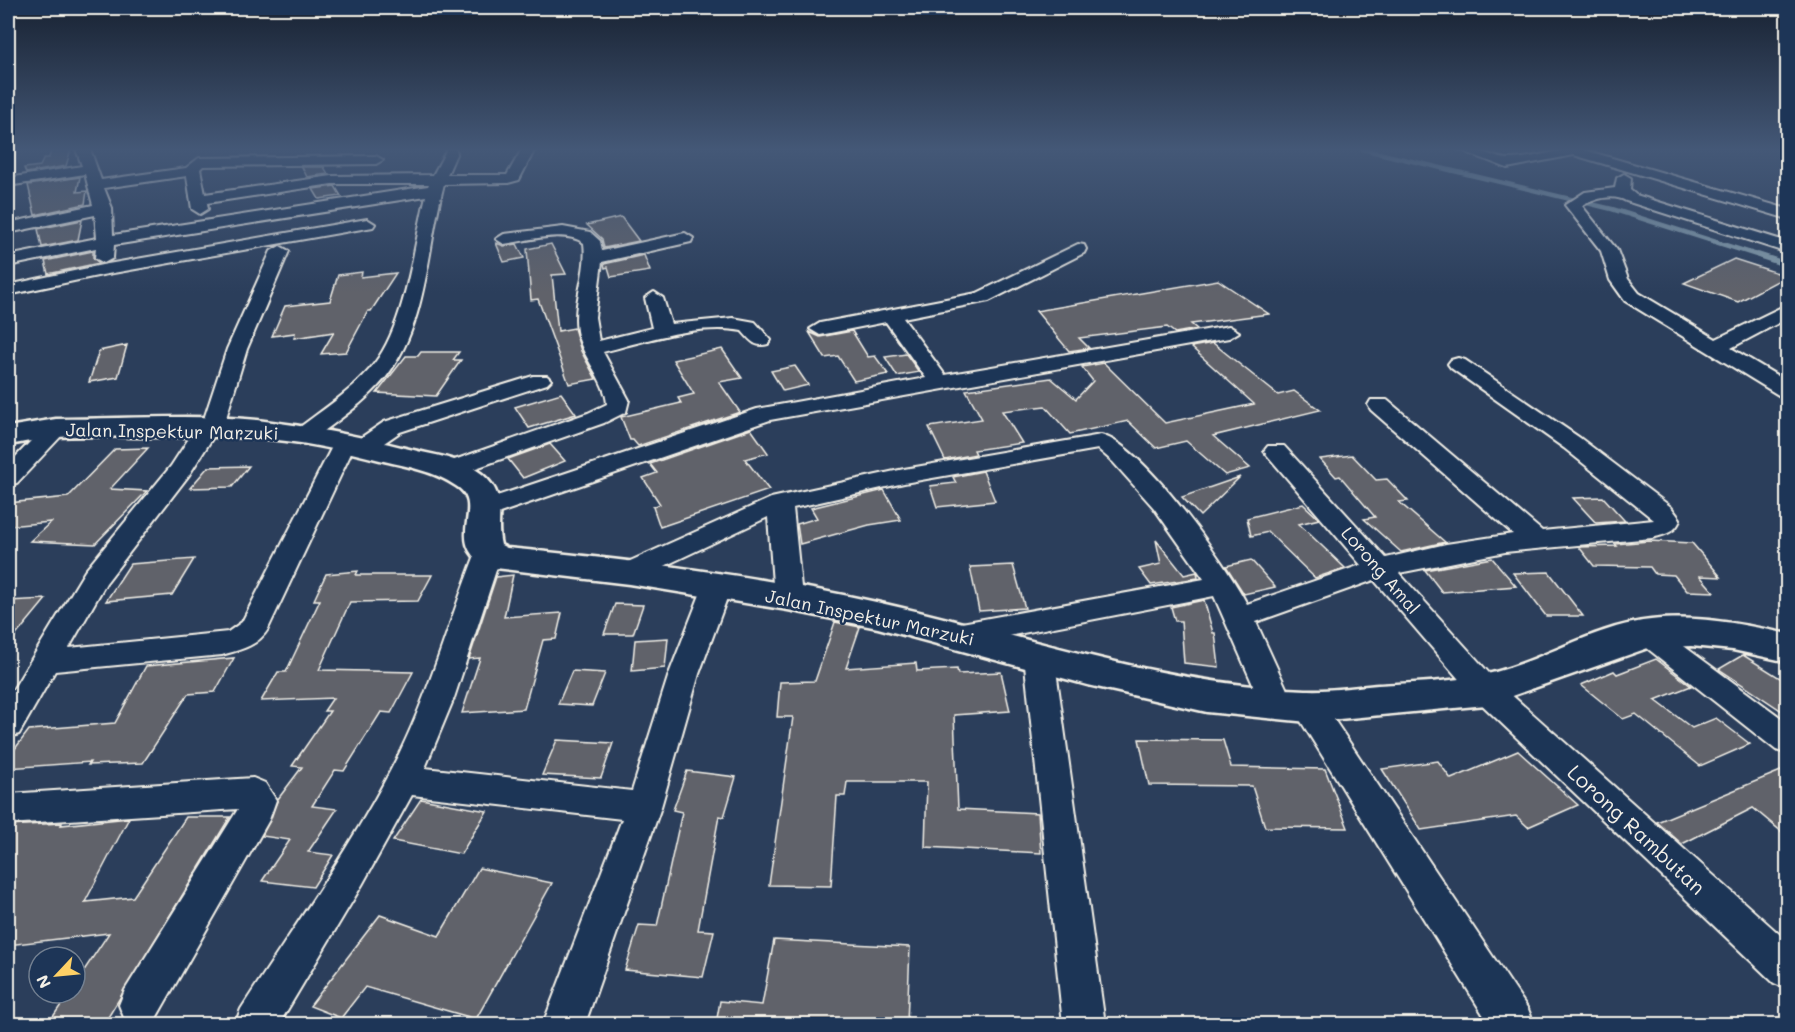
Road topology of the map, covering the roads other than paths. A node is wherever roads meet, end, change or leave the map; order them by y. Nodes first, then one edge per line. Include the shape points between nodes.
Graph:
1 (100, 197) edge
2 (198, 197) edge
3 (246, 197) edge
4 (369, 197) edge
5 (433, 197) edge
6 (1588, 197) edge
7 (1632, 197) edge
8 (1735, 197) edge
9 (104, 208) junction
10 (1788, 213) edge
11 (270, 215) junction
12 (367, 224) dead end
13 (8, 228) edge
14 (686, 238) dead end
15 (504, 239) dead end
16 (106, 241) junction
17 (277, 245) junction
18 (1788, 248) edge
19 (1078, 249) dead end
20 (596, 258) junction
21 (8, 261) edge
22 (102, 270) junction
23 (8, 290) edge
24 (654, 298) dead end
25 (1788, 310) edge
26 (891, 315) junction
27 (820, 329) dead end
28 (663, 331) junction
29 (1229, 332) dead end
30 (761, 340) dead end
31 (1717, 347) junction
32 (594, 348) junction
33 (1458, 364) dead end
34 (540, 380) dead end
35 (940, 383) junction
36 (1788, 391) edge
37 (1379, 405) dead end
38 (56, 428) junction
39 (210, 428) junction
40 (304, 435) junction
41 (8, 436) edge
42 (354, 444) junction
43 (1276, 451) dead end
44 (451, 469) junction
45 (8, 478) edge
46 (780, 503) junction
47 (485, 509) junction
48 (1535, 539) junction
49 (489, 555) junction
50 (1380, 569) junction
51 (629, 572) junction
52 (1221, 585) junction
53 (717, 587) junction
54 (788, 597) junction
55 (1240, 617) junction
56 (1648, 634) junction
57 (956, 635) junction
58 (1788, 648) edge
59 (1039, 656) junction
60 (46, 661) junction
61 (1486, 690) junction
62 (1293, 705) junction
63 (8, 724) edge
64 (1788, 741) edge
65 (403, 780) junction
66 (644, 807) junction
67 (8, 809) edge
68 (1788, 969) edge
69 (140, 1005) dead end
70 (256, 1024) edge
71 (564, 1024) edge
72 (1084, 1024) edge
73 (1513, 1024) edge

1 - 9 street
2 - 3 street via 199,205
4 - 11 street
5 - 40 street via 408,311 379,372
6 - 31 street via 1572,205 1609,249 1619,280 1632,297
7 - 18 street
8 - 10 street
9 - 13 street
9 - 16 street
11 - 16 street
11 - 17 street
12 - 17 street
14 - 20 street
15 - 20 street via 573,233 589,238
16 - 21 street
16 - 22 street
17 - 22 street
17 - 39 street
19 - 26 street via 993,293
20 - 32 street via 586,314 586,330
22 - 23 street
24 - 28 street
25 - 31 street
26 - 27 street
26 - 35 street
28 - 30 street via 736,323 748,326
28 - 32 street
29 - 35 street
31 - 36 street
32 - 44 street via 618,399 617,409
33 - 48 street via 1572,442 1668,521 1652,530
34 - 42 street via 392,427
35 - 47 street via 765,414
37 - 48 street
38 - 39 street, Jalan Inspektur Marzuki
38 - 41 street, Jalan Inspektur Marzuki
38 - 45 street
39 - 40 street, Jalan Inspektur Marzuki
39 - 60 street via 182,470 96,578
40 - 42 street, Jalan Inspektur Marzuki
42 - 44 street, Jalan Inspektur Marzuki
42 - 60 street via 247,635 222,644
43 - 50 street, Lorong Amal
44 - 47 street, Jalan Inspektur Marzuki via 479,488
46 - 51 street
46 - 52 street via 915,474 1101,442 1110,446 1144,481
46 - 54 street
47 - 49 street via 482,537
48 - 50 street
49 - 51 street, Jalan Inspektur Marzuki via 512,561
49 - 65 street via 435,707
50 - 55 street
50 - 61 street, Lorong Amal
51 - 53 street, Jalan Inspektur Marzuki
52 - 55 street
52 - 57 street
53 - 54 street, Jalan Inspektur Marzuki
53 - 66 street via 684,674
54 - 57 street, Jalan Inspektur Marzuki
55 - 62 street
56 - 58 street, Jalan Inspektur Marzuki via 1691,632 1733,636
56 - 61 street, Jalan Inspektur Marzuki
56 - 64 street
57 - 59 street, Jalan Inspektur Marzuki
59 - 62 street, Jalan Inspektur Marzuki via 1207,696
59 - 72 street
60 - 63 street
61 - 62 street, Jalan Inspektur Marzuki
61 - 68 street, Lorong Rambutan
62 - 73 street
65 - 66 street
65 - 70 street
66 - 71 street
67 - 69 street via 253,793 259,800

